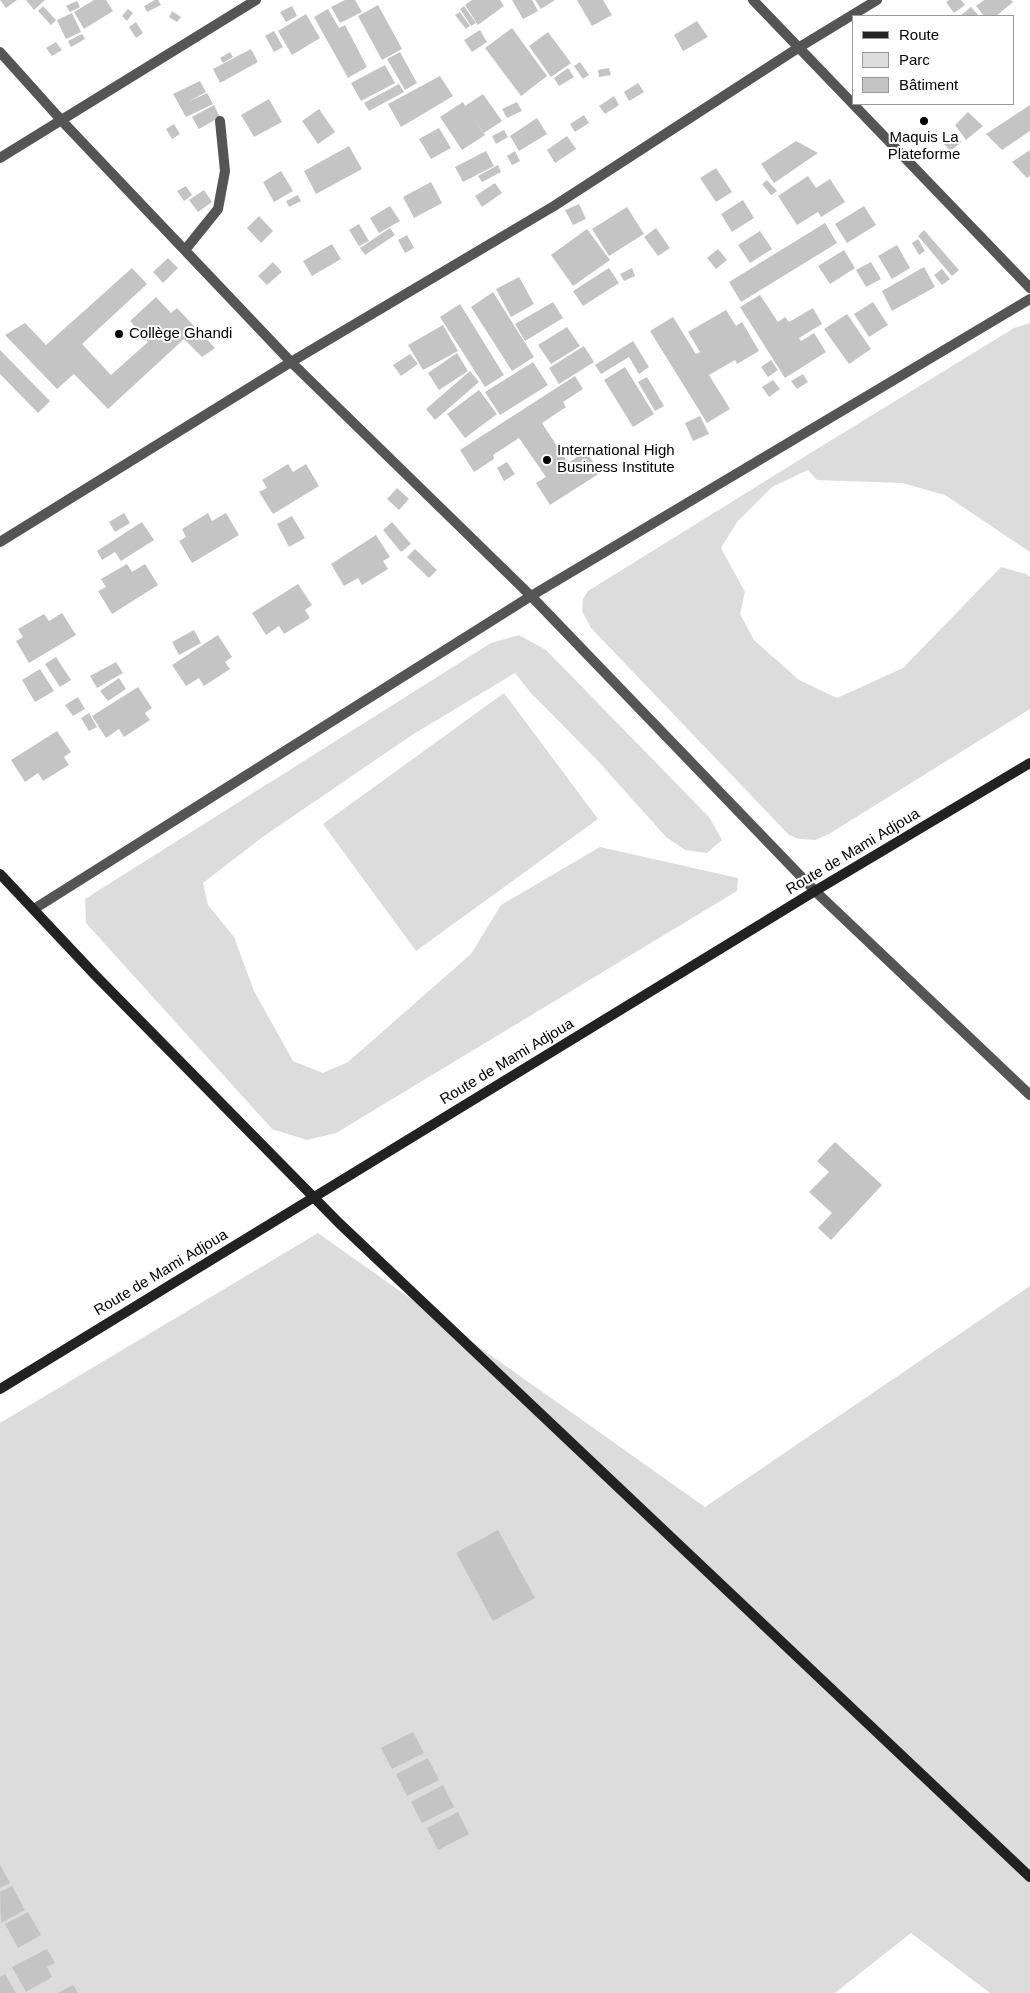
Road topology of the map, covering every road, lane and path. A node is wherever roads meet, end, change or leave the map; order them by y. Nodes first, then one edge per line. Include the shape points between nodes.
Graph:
1 (256, 0) edge
2 (753, 0) edge
3 (877, 0) edge
4 (852, 15) edge
5 (852, 15) edge
6 (798, 48) junction
7 (0, 52) edge
8 (852, 104) edge
9 (853, 105) edge
10 (62, 121) junction
11 (220, 121) dead end
12 (0, 158) edge
13 (186, 250) junction
14 (1030, 288) edge
15 (1030, 299) edge
16 (291, 362) junction
17 (0, 542) edge
18 (532, 596) junction
19 (1030, 763) edge
20 (0, 874) edge
21 (815, 891) junction
22 (34, 909) junction
23 (1030, 1095) edge
24 (314, 1198) junction
25 (0, 1389) edge
26 (1030, 1877) edge

1 - 10 street
2 - 6 street
3 - 4 street
5 - 6 street
6 - 8 street
6 - 16 street via 554,206
7 - 10 street
9 - 14 street
10 - 12 street
10 - 13 street
11 - 13 street via 225,171 218,209
13 - 16 street
15 - 18 street
16 - 17 street
16 - 18 street
18 - 21 street
18 - 22 street
19 - 21 street, Route de Mami Adjoua
20 - 22 street
21 - 23 street
21 - 24 street, Route de Mami Adjoua
22 - 24 street
24 - 25 street, Route de Mami Adjoua
24 - 26 street

